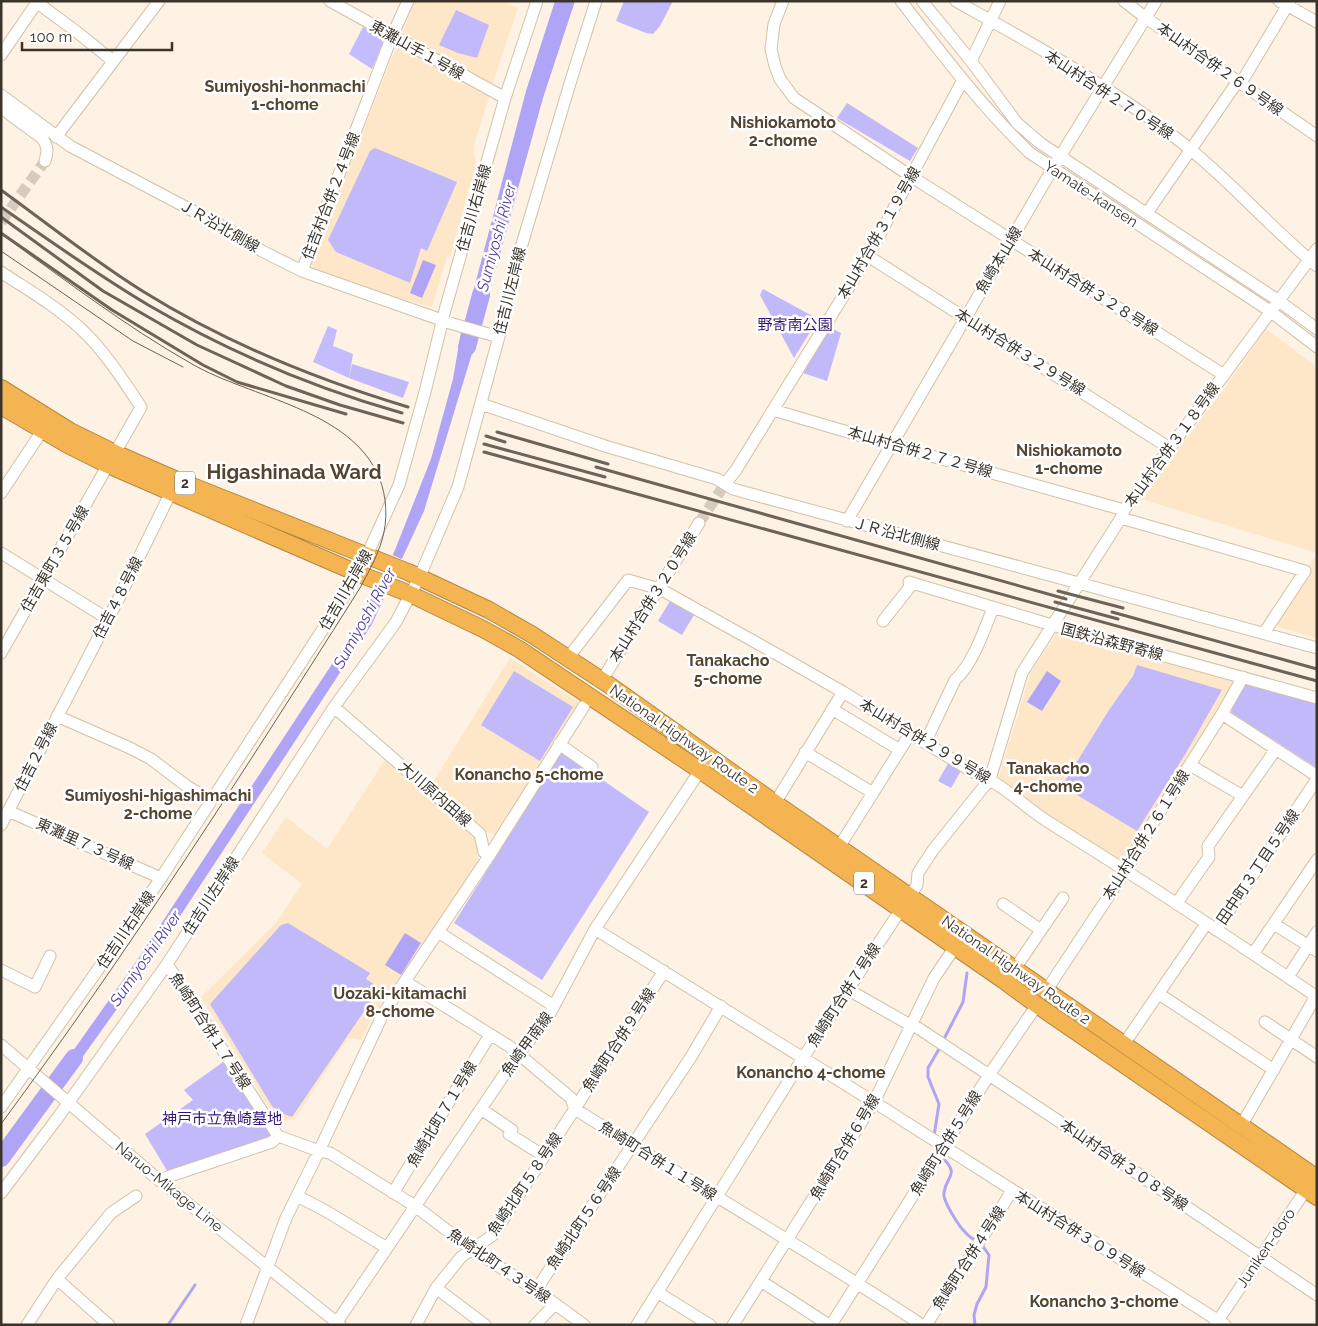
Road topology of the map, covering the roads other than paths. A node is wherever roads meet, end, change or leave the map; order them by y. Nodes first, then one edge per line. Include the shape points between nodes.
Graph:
1 (159, 1) edge
2 (330, 1) edge
3 (408, 1) edge
4 (537, 1) edge
5 (596, 1) edge
6 (782, 1) edge
7 (901, 1) edge
8 (922, 1) edge
9 (956, 1) edge
10 (1000, 1) edge
11 (1124, 1) edge
12 (1156, 1) edge
13 (37, 2) edge
14 (1285, 3) edge
15 (1146, 18) junction
16 (991, 21) junction
17 (1317, 22) edge
18 (392, 36) junction
19 (1, 56) edge
20 (113, 61) junction
21 (971, 61) junction
22 (963, 80) junction
23 (1240, 82) junction
24 (1102, 88) junction
25 (1, 95) edge
26 (505, 98) junction
27 (1, 108) edge
28 (1317, 136) edge
29 (56, 137) junction
30 (1192, 150) junction
31 (1060, 157) junction
32 (45, 161) tunnel mouth
33 (1053, 168) junction
34 (912, 177) junction
35 (1147, 213) junction
36 (1011, 241) junction
37 (1317, 249) edge
38 (868, 256) junction
39 (1313, 263) edge
40 (302, 271) junction
41 (1, 272) edge
42 (1278, 301) junction
43 (1270, 311) junction
44 (965, 318) junction
45 (448, 321) junction
46 (1317, 329) edge
47 (499, 337) junction
48 (1317, 347) edge
49 (1224, 375) junction
50 (1, 388) edge
51 (480, 404) junction
52 (1, 406) edge
53 (773, 410) junction
54 (42, 431) junction
55 (892, 445) junction
56 (1171, 449) junction
57 (112, 459) junction
58 (725, 484) junction
59 (3, 486) edge
60 (175, 486) junction
61 (1123, 514) junction
62 (847, 521) junction
63 (699, 522) tunnel mouth
64 (1, 553) edge
65 (373, 558) junction
66 (363, 575) junction
67 (414, 575) junction
68 (43, 580) junction
69 (1080, 583) junction
70 (660, 589) junction
71 (405, 591) junction
72 (993, 608) junction
73 (108, 619) junction
74 (883, 621) dead end
75 (1052, 625) junction
76 (1264, 633) junction
77 (1317, 648) edge
78 (1, 653) edge
79 (568, 658) junction
80 (607, 672) dead end
81 (1244, 677) junction
82 (843, 692) junction
83 (1317, 698) edge
84 (584, 706) dead end
85 (334, 707) junction
86 (832, 709) junction
87 (1222, 714) junction
88 (57, 716) junction
89 (910, 734) junction
90 (925, 743) junction
91 (559, 744) junction
92 (1276, 749) junction
93 (900, 750) junction
94 (805, 752) junction
95 (705, 764) junction
96 (1190, 765) junction
97 (592, 767) dead end
98 (1317, 777) edge
99 (990, 780) junction
100 (873, 793) junction
101 (1243, 796) junction
102 (212, 800) junction
103 (775, 803) junction
104 (8, 811) junction
105 (1, 825) edge
106 (839, 847) junction
107 (489, 856) junction
108 (1317, 860) edge
109 (1126, 870) junction
110 (161, 878) junction
111 (1063, 898) dead end
112 (905, 902) junction
113 (1003, 904) dead end
114 (1176, 904) junction
115 (1274, 924) junction
116 (1211, 927) junction
117 (595, 929) junction
118 (1041, 930) junction
119 (438, 932) junction
120 (1317, 932) edge
121 (955, 947) junction
122 (1312, 948) edge
123 (1253, 954) junction
124 (50, 956) dead end
125 (167, 964) junction
126 (1, 970) edge
127 (1014, 970) junction
128 (664, 971) junction
129 (1288, 977) junction
130 (406, 982) junction
131 (847, 989) junction
132 (1159, 994) junction
133 (1316, 996) edge
134 (1042, 998) junction
135 (554, 1006) junction
136 (721, 1006) junction
137 (1265, 1022) dead end
138 (912, 1026) junction
139 (490, 1035) junction
140 (1292, 1040) junction
141 (1124, 1044) junction
142 (1, 1045) edge
143 (518, 1054) junction
144 (1317, 1057) edge
145 (803, 1058) junction
146 (29, 1069) junction
147 (1274, 1070) junction
148 (989, 1075) junction
149 (1167, 1084) junction
150 (874, 1102) junction
151 (68, 1103) junction
152 (1, 1106) edge
153 (481, 1109) junction
154 (575, 1109) junction
155 (1241, 1126) junction
156 (278, 1136) junction
157 (633, 1146) junction
158 (943, 1147) junction
159 (319, 1151) junction
160 (544, 1156) junction
161 (160, 1181) junction
162 (1314, 1182) edge
163 (1012, 1191) junction
164 (1, 1193) edge
165 (393, 1193) junction
166 (136, 1196) dead end
167 (297, 1196) junction
168 (716, 1197) junction
169 (415, 1206) junction
170 (787, 1240) junction
171 (387, 1248) junction
172 (474, 1250) junction
173 (1259, 1257) junction
174 (267, 1267) junction
175 (57, 1279) junction
176 (761, 1281) junction
177 (858, 1283) junction
178 (436, 1288) junction
179 (536, 1290) junction
180 (657, 1292) junction
181 (1317, 1295) edge
182 (555, 1304) junction
183 (1219, 1323) edge
184 (337, 1324) edge
185 (27, 1325) edge
186 (109, 1325) edge
187 (246, 1325) edge
188 (416, 1325) edge
189 (485, 1325) edge
190 (535, 1325) edge
191 (584, 1325) edge
192 (636, 1325) edge
193 (710, 1325) edge
194 (733, 1325) edge
195 (830, 1325) edge
196 (922, 1325) edge
197 (926, 1325) edge

1 - 20 street
2 - 18 street, 東灘山手１号線
3 - 18 street, 住吉村合併２４号線
4 - 26 street, 住吉川右岸線
5 - 47 street, 住吉川左岸線 via 514,271
6 - 34 street, 本山村合併３２８号線 via 774,24 771,49 780,79 794,98
7 - 22 street, Yamate-kansen
8 - 21 street, Yamate-kansen
9 - 16 street, 本山村合併２７０号線
10 - 16 street
11 - 15 street, 本山村合併２６９号線
12 - 15 street, 魚崎本山線
13 - 19 street
13 - 20 street
14 - 17 street
14 - 23 street
15 - 23 street, 本山村合併２６９号線
15 - 24 street, 魚崎本山線
16 - 21 street
16 - 24 street, 本山村合併２７０号線
18 - 26 street, 東灘山手１号線
18 - 40 street, 住吉村合併２４号線
20 - 29 street
21 - 31 street, Yamate-kansen via 1017,123
22 - 33 street, Yamate-kansen via 1004,128 1030,153
22 - 34 street, 本山村合併３１９号線
23 - 28 street, 本山村合併２６９号線
23 - 30 street
24 - 30 street, 本山村合併２７０号線
24 - 31 street, 魚崎本山線
25 - 29 street, ＪＲ沿北側線
26 - 45 street, 住吉川右岸線
27 - 32 street via 42,138 48,152
29 - 40 street, ＪＲ沿北側線
30 - 35 street
30 - 39 street, 本山村合併２７０号線
31 - 33 street, 魚崎本山線
31 - 35 street, Yamate-kansen
33 - 36 street, 魚崎本山線
33 - 43 street, Yamate-kansen
34 - 36 street, 本山村合併３２８号線
34 - 38 street, 本山村合併３１９号線
35 - 42 street, Yamate-kansen
36 - 44 street, 魚崎本山線
36 - 49 street, 本山村合併３２８号線
37 - 39 street, 本山村合併３１８号線
38 - 44 street, 本山村合併３２９号線
38 - 53 street, 本山村合併３１９号線
39 - 42 street, 本山村合併３１８号線
40 - 45 street, ＪＲ沿北側線
41 - 57 street, 住吉東町３５号線 via 50,304 80,329 118,373 141,407
42 - 43 street, 本山村合併３１８号線
42 - 46 street, Yamate-kansen
43 - 48 street, Yamate-kansen
43 - 49 street, 本山村合併３１８号線
44 - 55 street, 魚崎本山線
44 - 56 street, 本山村合併３２９号線
45 - 47 street, ＪＲ沿北側線
45 - 65 street, 住吉川右岸線
47 - 51 street, 住吉川左岸線
49 - 56 street, 本山村合併３１８号線
50 - 57 highway, National Highway Route 2 / 2
51 - 58 street, ＪＲ沿北側線 via 605,446 717,478
51 - 67 street, 住吉川左岸線 via 458,487
52 - 54 highway, National Highway Route 2 / 2
53 - 55 street, 本山村合併２７２号線
53 - 58 street, 本山村合併３１９号線
54 - 57 highway, National Highway Route 2 / 2
54 - 59 street
55 - 61 street, 本山村合併２７２号線
55 - 62 street, 魚崎本山線
56 - 61 street, 本山村合併３１８号線
57 - 60 highway, National Highway Route 2 / 2
57 - 68 street, 住吉東町３５号線
58 - 62 street, ＪＲ沿北側線
60 - 65 highway, National Highway Route 2 / 2
60 - 66 highway, National Highway Route 2 / 2
60 - 73 street, 住吉４８号線
61 - 69 street, 本山村合併３１８号線
61 - 76 street, 本山村合併２７２号線 via 1305,571
62 - 69 street, ＪＲ沿北側線
63 - 70 street, 本山村合併３２０号線
64 - 68 street
65 - 66 street, 住吉川右岸線
65 - 67 highway, National Highway Route 2 / 2
66 - 71 highway, National Highway Route 2 / 2
66 - 102 street, 住吉川右岸線 via 347,592
67 - 71 street, 住吉川左岸線
67 - 79 highway, National Highway Route 2 / 2 via 489,610
68 - 73 street
68 - 78 street, 住吉東町３５号線
69 - 75 street, 本山村合併３１８号線
69 - 76 street, ＪＲ沿北側線
70 - 79 street, 本山村合併２９９号線 via 628,580
70 - 80 street, 本山村合併３２０号線
70 - 82 street, 本山村合併２９９号線
71 - 85 street, 住吉川左岸線 via 396,622
71 - 95 highway, National Highway Route 2 / 2 via 519,649
72 - 74 street, 国鉄沿森野寄線 via 911,582
72 - 75 street, 国鉄沿森野寄線
72 - 90 street via 979,643 962,674 955,680
73 - 88 street, 住吉４８号線
75 - 81 street, 国鉄沿森野寄線
75 - 99 street, 本山村合併３１８号線 via 1022,673
76 - 77 street, ＪＲ沿北側線
79 - 95 highway, National Highway Route 2 / 2 via 612,687
81 - 83 street, 国鉄沿森野寄線
81 - 87 street, 本山村合併２６１号線
82 - 86 street
82 - 89 street, 本山村合併２９９号線
84 - 91 street
85 - 107 street, 大川原内田線 via 480,834 484,852
85 - 125 street, 住吉川左岸線
86 - 93 street
86 - 94 street
87 - 92 street
87 - 96 street, 本山村合併２６１号線
88 - 102 street via 130,748
88 - 104 street, 住吉２号線
89 - 90 street, 本山村合併２９９号線
89 - 93 street
90 - 99 street, 本山村合併２９９号線
91 - 97 street
91 - 107 street
92 - 98 street
92 - 101 street
93 - 100 street
94 - 100 street
94 - 103 street
95 - 103 highway, National Highway Route 2 / 2
95 - 112 highway, National Highway Route 2 / 2
95 - 117 street, 魚崎甲南線
96 - 101 street
96 - 109 street, 本山村合併２６１号線
98 - 116 street, 田中町３丁目５号線
99 - 109 street, 本山村合併２９９号線 via 1045,821
99 - 112 street, 魚崎町合併７号線 via 933,850 918,872 917,885
100 - 106 street
101 - 114 street via 1208,846 1209,857
102 - 110 street, 住吉川右岸線
103 - 106 highway, National Highway Route 2 / 2
104 - 105 street, 住吉２号線
104 - 110 street, 東灘里７３号線
106 - 112 highway, National Highway Route 2 / 2
107 - 119 street
108 - 115 street
109 - 114 street, 本山村合併２９９号線
109 - 134 street, 本山村合併２６１号線
110 - 146 street, 住吉川右岸線
111 - 118 street
112 - 121 highway, National Highway Route 2 / 2
112 - 127 highway, National Highway Route 2 / 2
112 - 131 street, 魚崎町合併７号線
113 - 118 street
114 - 116 street, 本山村合併２９９号線
115 - 122 street
115 - 123 street
116 - 123 street, 本山村合併２９９号線
116 - 132 street, 田中町３丁目５号線
117 - 128 street
117 - 135 street, 魚崎甲南線
118 - 127 street
119 - 130 street
119 - 135 street
120 - 122 street
121 - 134 highway, National Highway Route 2 / 2
121 - 138 street, 魚崎町合併６号線 via 934,978
122 - 129 street
123 - 129 street, 本山村合併２９９号線
124 - 126 street via 35,987
125 - 151 street, 住吉川左岸線
125 - 156 street, 魚崎町合併１７号線
127 - 134 highway, National Highway Route 2 / 2
128 - 136 street
128 - 154 street, 魚崎町合併９号線
129 - 133 street, 本山村合併２９９号線
130 - 139 street, 魚崎町合併１１号線
130 - 159 street via 384,1014
131 - 138 street, 本山村合併３０８号線
131 - 145 street, 魚崎町合併７号線
132 - 141 street, 田中町３丁目５号線
132 - 147 street
133 - 140 street
134 - 141 highway, National Highway Route 2 / 2
134 - 148 street, 魚崎町合併５号線
134 - 149 highway, National Highway Route 2 / 2
135 - 143 street, 魚崎甲南線
136 - 145 street
136 - 157 street, 魚崎北町５６号線
137 - 140 street
138 - 148 street, 本山村合併３０８号線
138 - 150 street, 魚崎町合併６号線
139 - 143 street, 魚崎町合併１１号線
139 - 165 street, 魚崎北町７１号線
140 - 144 street
140 - 147 street
141 - 149 highway, National Highway Route 2 / 2
142 - 146 street, Naruo-Mikage Line
143 - 153 street, 魚崎甲南線
143 - 154 street, 魚崎町合併１１号線 via 570,1098
145 - 150 street
145 - 168 street, 魚崎町合併７号線
146 - 151 street, Naruo-Mikage Line
146 - 152 street, 住吉川右岸線
147 - 155 street
148 - 158 street, 魚崎町合併５号線
148 - 173 street, 本山村合併３０８号線
149 - 155 highway, National Highway Route 2 / 2
149 - 162 highway, National Highway Route 2 / 2
150 - 158 street
150 - 170 street, 魚崎町合併６号線
151 - 161 street, Naruo-Mikage Line
151 - 164 street, 住吉川左岸線
153 - 160 street via 512,1130 509,1134
153 - 169 street, 魚崎甲南線
154 - 157 street, 魚崎町合併１１号線
154 - 160 street, 魚崎北町５８号線
155 - 162 highway, National Highway Route 2 / 2
156 - 159 street
156 - 161 street via 272,1142
157 - 168 street, 魚崎町合併１１号線
157 - 179 street, 魚崎北町５６号線
158 - 163 street, 本山村合併３０９号線
158 - 177 street, 魚崎町合併５号線
159 - 165 street, 魚崎北町４３号線 via 330,1154
159 - 167 street
160 - 172 street, 魚崎北町５８号線 via 493,1235
161 - 174 street, Naruo-Mikage Line
162 - 173 street, Juniken-doro
163 - 183 street, 本山村合併３０９号線
163 - 197 street, 魚崎町合併４号線
165 - 169 street, 魚崎北町４３号線
166 - 175 street via 110,1213
167 - 171 street
167 - 174 street
168 - 170 street, 魚崎町合併１１号線
168 - 180 street, 魚崎町合併７号線
169 - 171 street, 魚崎甲南線
169 - 172 street, 魚崎北町４３号線
170 - 176 street, 魚崎町合併６号線
170 - 177 street, 魚崎町合併１１号線
171 - 184 street, 魚崎甲南線
172 - 178 street, 魚崎北町５８号線 via 461,1257
172 - 179 street, 魚崎北町４３号線
173 - 181 street, 本山村合併３０８号線
173 - 183 street, Juniken-doro
174 - 184 street, Naruo-Mikage Line
174 - 187 street
175 - 185 street
175 - 186 street
176 - 194 street, 魚崎町合併６号線
176 - 195 street
177 - 195 street, 魚崎町合併５号線
177 - 196 street, 魚崎町合併１１号線
178 - 188 street, 魚崎北町５８号線
178 - 189 street
179 - 182 street, 魚崎北町４３号線
180 - 192 street, 魚崎町合併７号線
180 - 193 street
182 - 190 street
182 - 191 street, 魚崎北町４３号線

